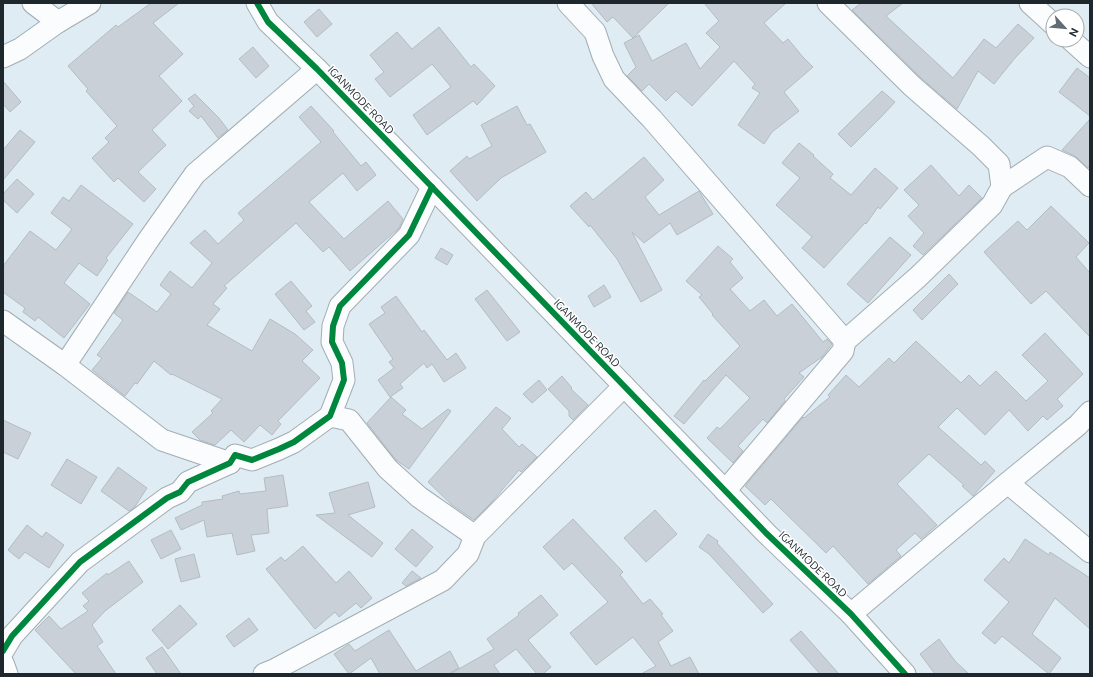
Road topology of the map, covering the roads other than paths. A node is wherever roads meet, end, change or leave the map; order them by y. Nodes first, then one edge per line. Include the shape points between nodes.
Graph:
1 (33, 3) edge
2 (90, 3) edge
3 (257, 3) edge
4 (568, 3) edge
5 (828, 3) edge
6 (1030, 3) edge
7 (1045, 17) edge
8 (58, 22) junction
9 (1079, 48) edge
10 (3, 57) edge
11 (1090, 58) edge
12 (316, 69) junction
13 (1090, 186) edge
14 (432, 187) junction
15 (1002, 187) junction
16 (3, 321) edge
17 (845, 341) junction
18 (65, 365) junction
19 (624, 386) junction
20 (1090, 412) edge
21 (330, 416) junction
22 (230, 463) junction
23 (1008, 483) junction
24 (725, 491) junction
25 (475, 536) junction
26 (1090, 552) edge
27 (851, 614) junction
28 (3, 651) edge
29 (3, 663) edge
30 (892, 670) edge
31 (271, 673) edge
32 (7, 674) edge

1 - 8 street
2 - 8 street
3 - 12 street, IGANMODE ROAD via 268,22
4 - 17 street via 595,32 614,79 652,119
5 - 15 street via 912,86 982,146 999,164
6 - 7 street
8 - 10 street via 20,49
9 - 11 street
12 - 14 street, IGANMODE ROAD
12 - 18 street via 195,174
13 - 15 street via 1070,167 1047,156
14 - 19 street, IGANMODE ROAD
14 - 21 street via 409,235 340,306 333,326 332,342 342,363 344,380
15 - 17 street via 992,205 918,277
16 - 18 street
17 - 24 street via 843,351
18 - 22 street via 162,440
19 - 24 street, IGANMODE ROAD
19 - 25 street
20 - 23 street
21 - 22 street via 294,442 252,460 235,455
21 - 25 street via 350,420 388,469 419,497
22 - 28 street via 188,482 180,492 166,498 80,562 12,636
23 - 26 street
23 - 27 street
24 - 27 street, IGANMODE ROAD
25 - 31 street via 468,554 443,580
27 - 30 street, IGANMODE ROAD
29 - 32 street

